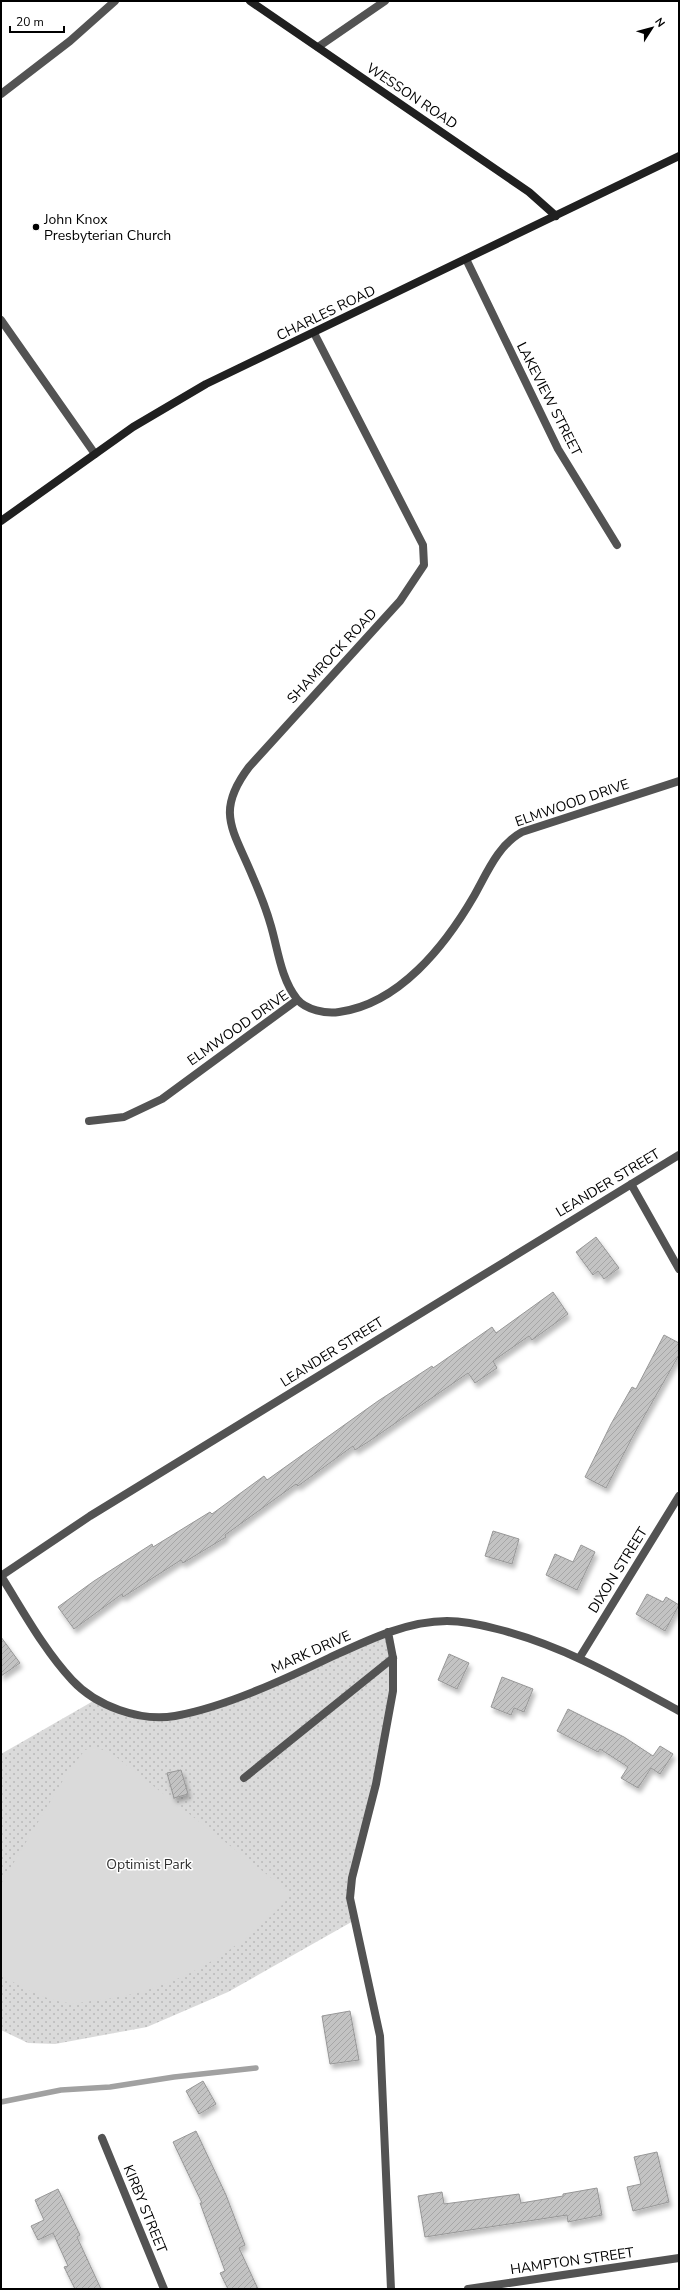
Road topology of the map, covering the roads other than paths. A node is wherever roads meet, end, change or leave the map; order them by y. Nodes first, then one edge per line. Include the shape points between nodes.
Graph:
1 (115, 1) edge
2 (250, 1) edge
3 (386, 1) edge
4 (318, 47) junction
5 (1, 94) edge
6 (679, 156) edge
7 (556, 216) junction
8 (466, 260) junction
9 (1, 320) edge
10 (314, 334) junction
11 (95, 454) junction
12 (1, 521) edge
13 (617, 546) dead end
14 (679, 781) edge
15 (297, 1000) junction
16 (89, 1121) dead end
17 (679, 1155) edge
18 (631, 1184) junction
19 (679, 1269) edge
20 (679, 1496) edge
21 (1, 1576) edge
22 (388, 1632) junction
23 (580, 1657) junction
24 (393, 1658) junction
25 (679, 1711) edge
26 (244, 1778) dead end
27 (102, 2138) dead end
28 (679, 2258) edge
29 (164, 2289) edge
30 (391, 2289) edge
31 (468, 2289) edge

1 - 5 street via 70,41
2 - 4 street, WESSON ROAD
3 - 4 street
4 - 7 street, WESSON ROAD via 529,192
6 - 7 street, CHARLES ROAD
7 - 8 street, CHARLES ROAD
8 - 10 street, CHARLES ROAD
8 - 13 street, LAKEVIEW STREET via 558,449
9 - 11 street
10 - 11 street, CHARLES ROAD via 206,384 133,427
10 - 15 street, SHAMROCK ROAD via 423,545 424,566 400,601 249,767 238,781 230,804 228,816 258,889 285,978
11 - 12 street, CHARLES ROAD
14 - 15 street, ELMWOOD DRIVE via 522,832 511,838 501,848 467,907 439,947 405,980 376,1000 356,1010 333,1013 310,1008
15 - 16 street, ELMWOOD DRIVE via 162,1098 124,1117
17 - 18 street, LEANDER STREET
18 - 19 street
18 - 21 street, LEANDER STREET via 90,1516
20 - 23 street, DIXON STREET
21 - 22 street, MARK DRIVE via 49,1650 72,1680 96,1700 130,1713 156,1717 175,1716 238,1698
22 - 23 street, MARK DRIVE via 420,1623 449,1621 518,1634
22 - 24 street
23 - 25 street, MARK DRIVE
24 - 26 street
24 - 30 street via 393,1691 376,1784 352,1878 350,1898 380,2036
27 - 29 street, KIRBY STREET
28 - 31 street, HAMPTON STREET

